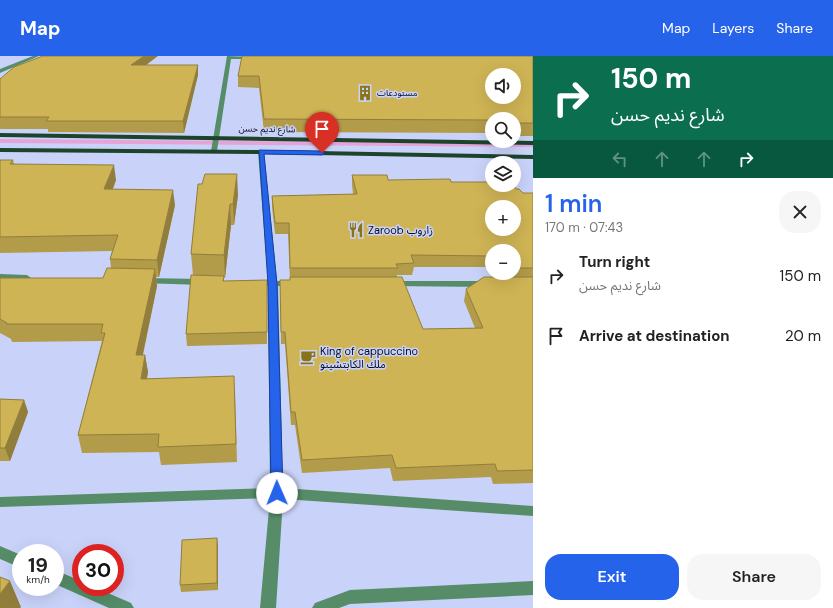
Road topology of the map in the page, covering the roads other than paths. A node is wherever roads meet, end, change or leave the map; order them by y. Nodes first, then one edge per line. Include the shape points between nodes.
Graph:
1 (37, 56) edge
2 (229, 57) edge
3 (260, 58) edge
4 (0, 71) edge
5 (0, 135) edge
6 (215, 137) junction
7 (533, 143) edge
8 (0, 150) edge
9 (214, 151) junction
10 (261, 152) junction
11 (533, 157) edge
12 (0, 277) edge
13 (39, 278) edge
14 (132, 280) edge
15 (210, 282) edge
16 (242, 283) edge
17 (273, 284) junction
18 (304, 284) edge
19 (383, 284) edge
20 (494, 284) edge
21 (277, 493) junction
22 (0, 502) edge
23 (533, 511) edge
24 (0, 552) edge
25 (12, 558) edge
26 (64, 581) edge
27 (533, 588) edge
28 (126, 608) edge
29 (268, 608) edge
30 (320, 608) edge

1 - 4 street
2 - 3 street
2 - 6 street
5 - 6 main road, شارع نديم حسن
6 - 7 main road, شارع نديم حسن
6 - 9 street
8 - 9 main road
9 - 10 main road
10 - 11 main road
10 - 17 street
12 - 13 street
14 - 15 street
16 - 17 street
17 - 18 street
17 - 21 street
19 - 20 street
21 - 22 street
21 - 23 street
21 - 29 street
24 - 25 street
26 - 28 street
27 - 30 street via 350,597

